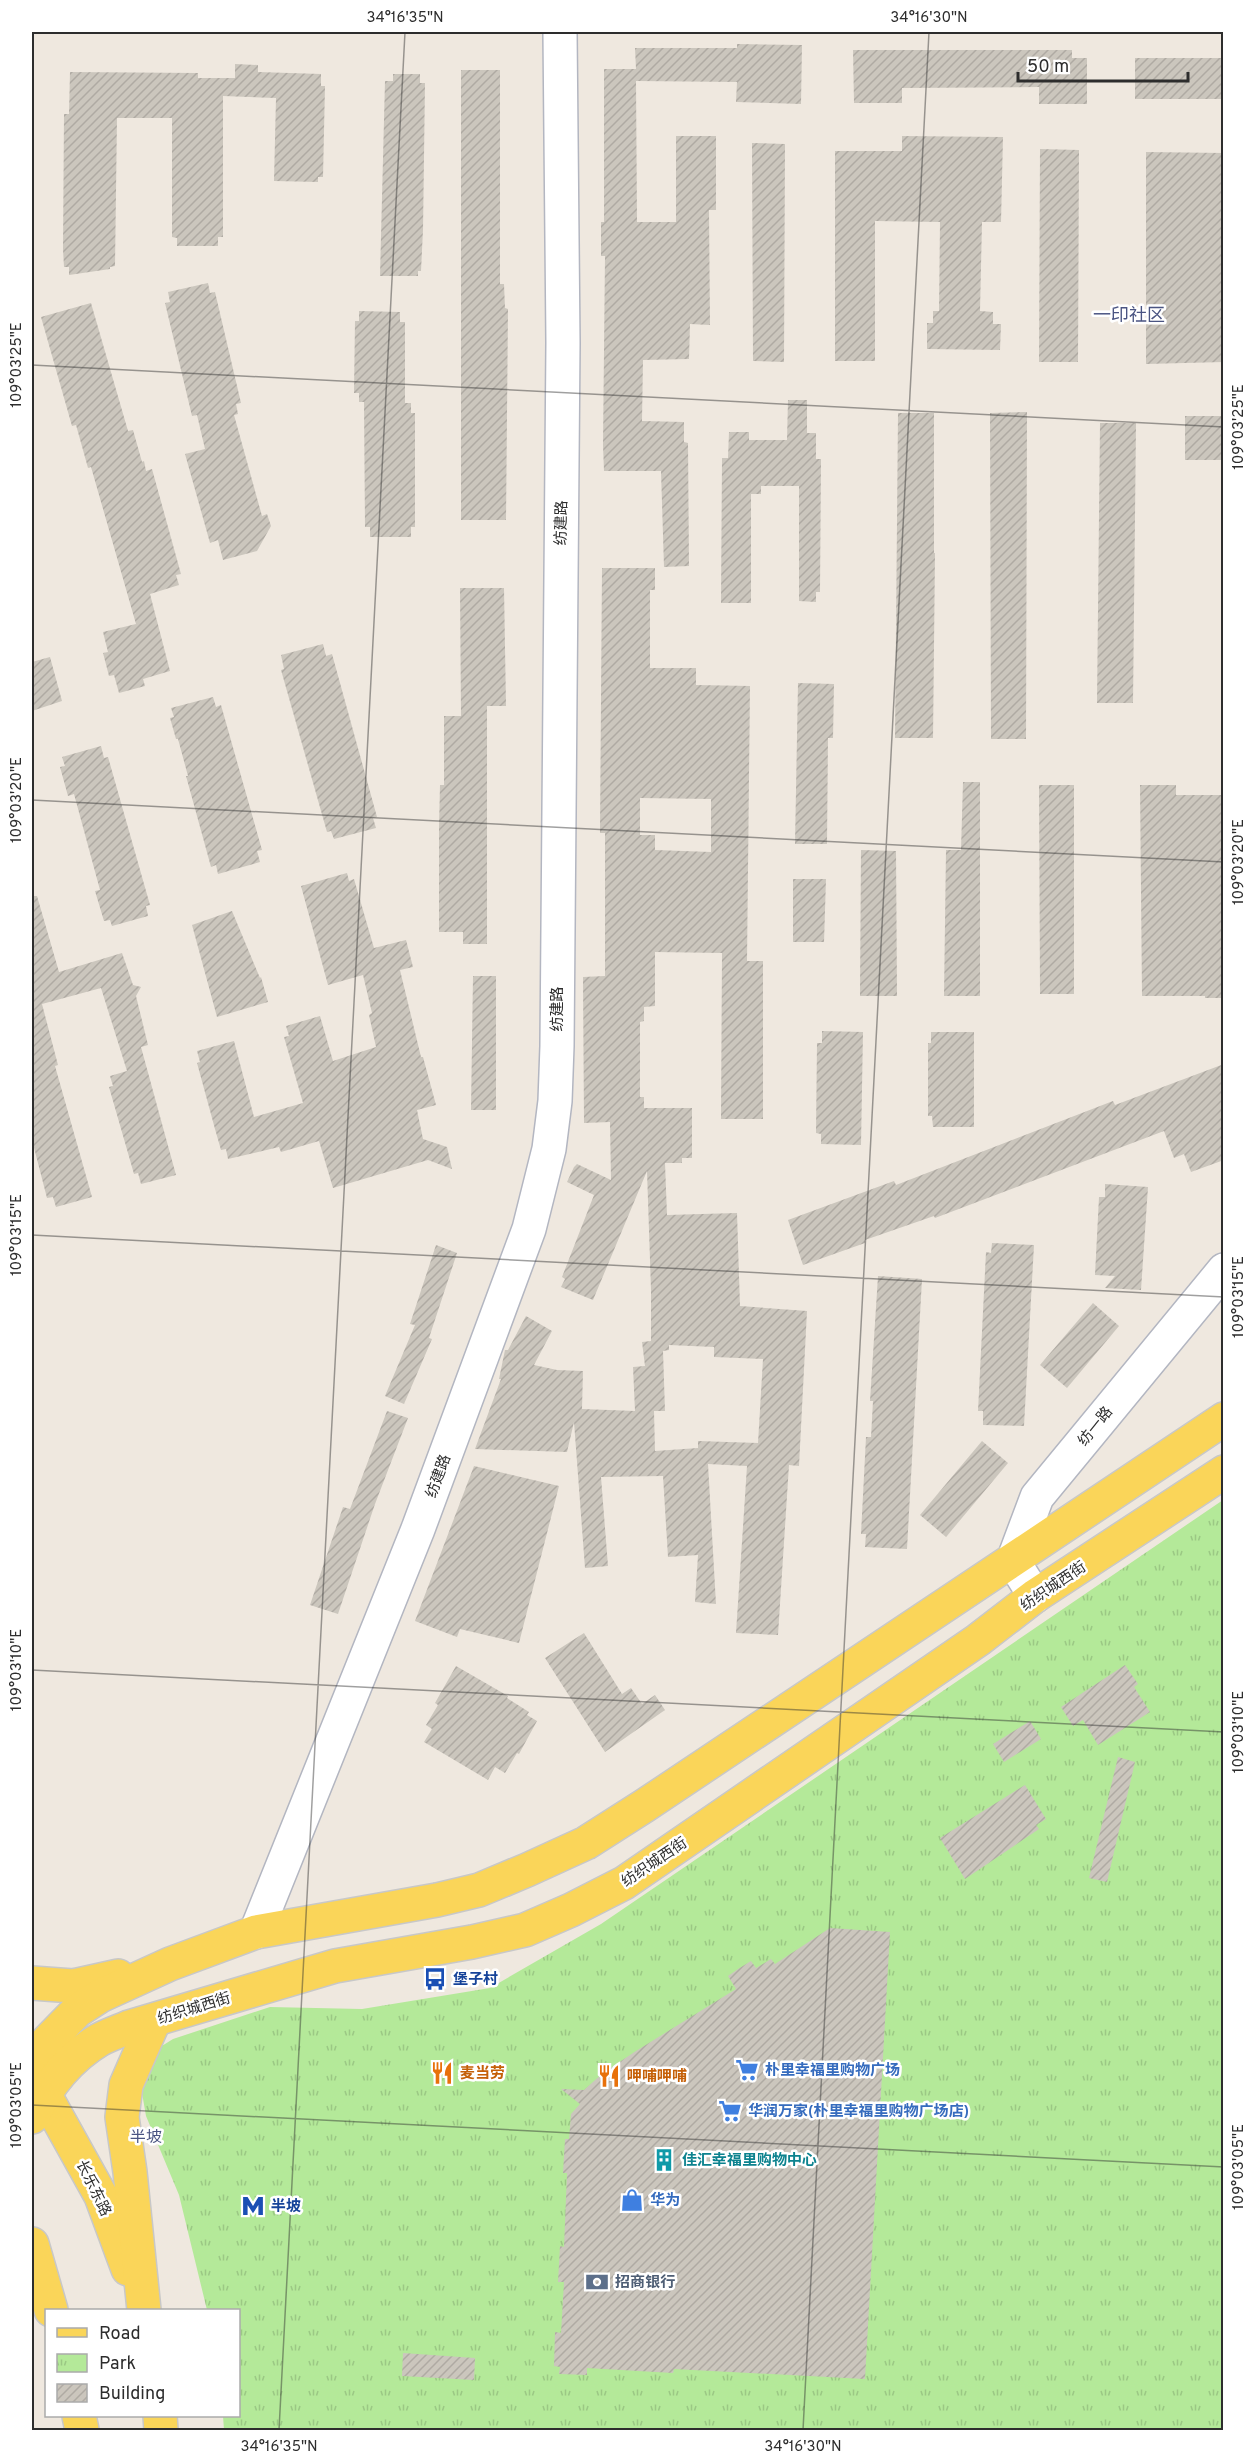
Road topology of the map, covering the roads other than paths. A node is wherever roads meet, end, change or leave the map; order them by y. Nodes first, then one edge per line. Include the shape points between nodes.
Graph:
1 (560, 32) edge
2 (1224, 1270) edge
3 (1224, 1419) edge
4 (1224, 1472) edge
5 (1013, 1561) junction
6 (1035, 1596) junction
7 (256, 1932) junction
8 (170, 1964) junction
9 (32, 1983) edge
10 (154, 2020) junction
11 (32, 2057) edge
12 (36, 2093) edge
13 (32, 2244) edge
14 (32, 2307) edge
15 (51, 2309) edge
16 (144, 2309) edge
17 (144, 2309) edge
18 (45, 2333) edge

1 - 7 street, 纺建路 via 563,354 557,1046 549,1149 529,1229 418,1529
2 - 5 street, 纺一路 via 1037,1497
3 - 5 main road
4 - 6 main road, 纺织城西街
5 - 6 street
5 - 7 main road via 586,1843 479,1890
6 - 10 main road, 纺织城西街 via 978,1640 624,1883 572,1910 525,1930 334,1966
7 - 8 main road
8 - 9 main road via 74,1986
8 - 11 main road via 100,1996 77,2012
10 - 12 main road, 纺织城西街 via 99,2040
10 - 16 main road via 126,2085 122,2117
12 - 17 main road, 长乐东路 via 101,2196
13 - 15 main road
14 - 18 main road

